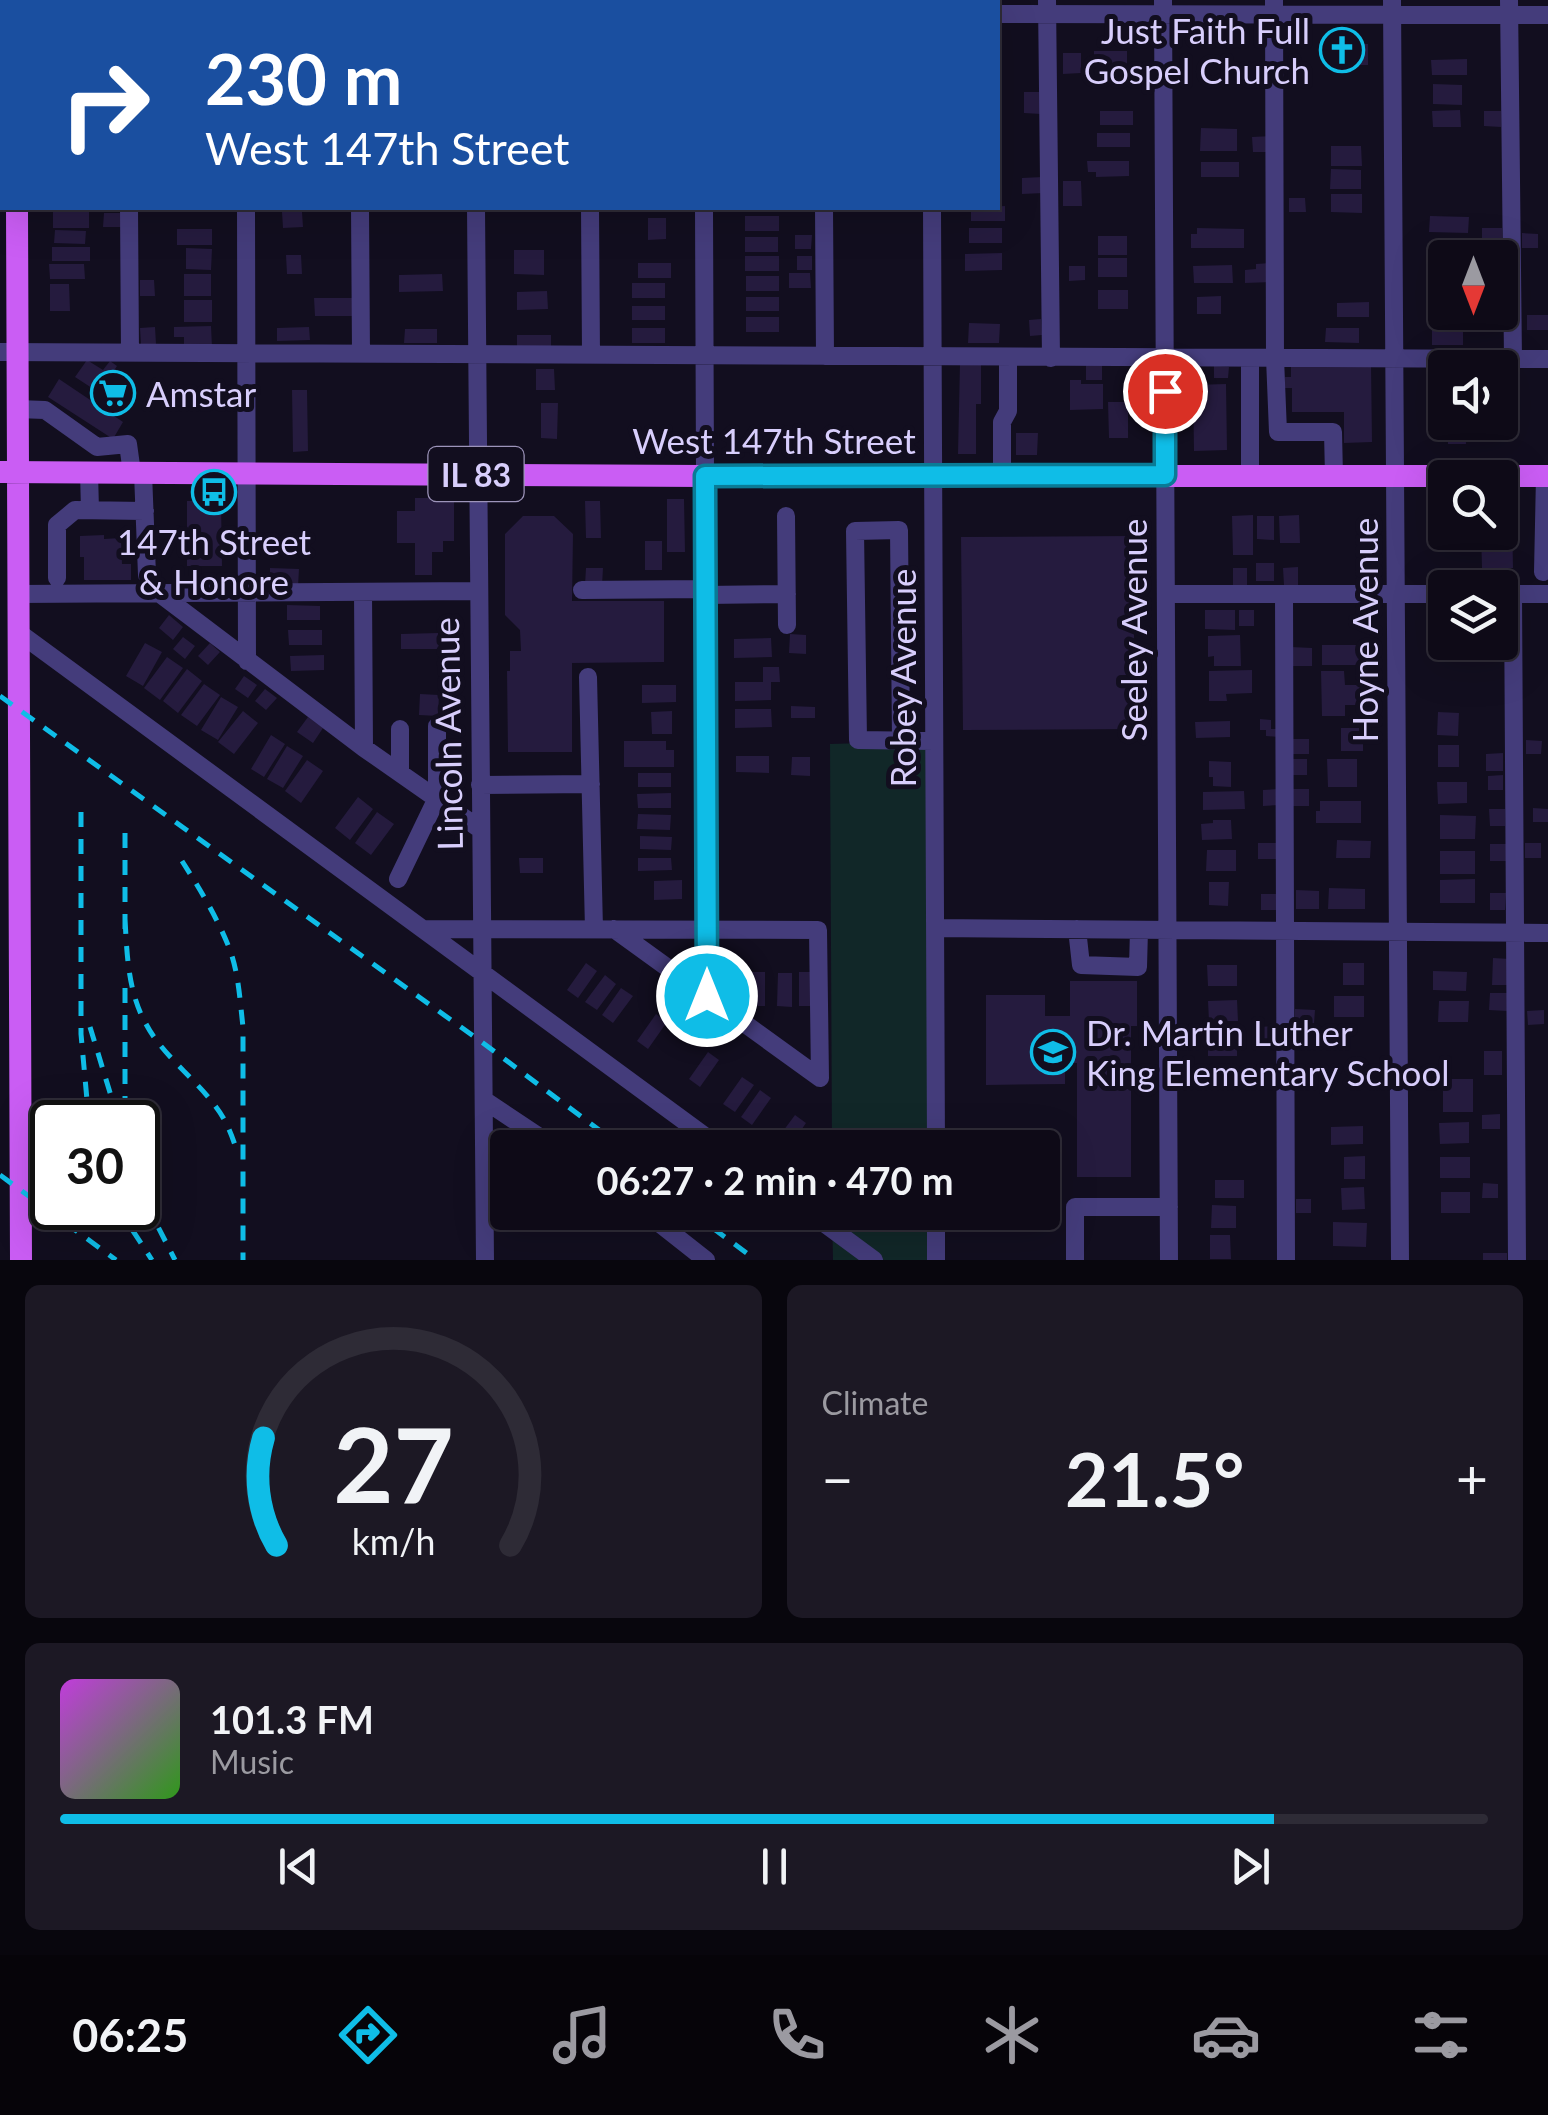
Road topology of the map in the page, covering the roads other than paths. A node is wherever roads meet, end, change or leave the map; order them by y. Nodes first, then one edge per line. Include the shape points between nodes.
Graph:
1 (1047, 7) edge
2 (1163, 7) edge
3 (1274, 7) edge
4 (1392, 8) edge
5 (1509, 8) edge
6 (1000, 14) edge
7 (1548, 15) edge
8 (17, 210) edge
9 (129, 210) edge
10 (246, 210) edge
11 (360, 210) edge
12 (476, 210) edge
13 (590, 210) edge
14 (704, 210) edge
15 (824, 210) edge
16 (932, 210) edge
17 (1512, 350) edge
18 (130, 353) junction
19 (246, 353) junction
20 (361, 354) junction
21 (476, 354) junction
22 (591, 355) junction
23 (704, 356) junction
24 (826, 356) junction
25 (933, 356) junction
26 (1008, 358) junction
27 (1051, 358) junction
28 (1164, 358) junction
29 (1250, 358) junction
30 (1275, 358) junction
31 (1394, 358) junction
32 (1428, 358) edge
33 (1518, 359) edge
34 (1548, 360) edge
35 (9, 364) edge
36 (17, 409) junction
37 (8, 472) edge
38 (89, 472) junction
39 (137, 473) junction
40 (246, 473) junction
41 (477, 474) junction
42 (933, 475) junction
43 (1002, 475) junction
44 (1165, 475) junction
45 (705, 476) junction
46 (1250, 476) junction
47 (1334, 476) junction
48 (1395, 476) junction
49 (1546, 476) edge
50 (90, 510) junction
51 (144, 510) junction
52 (786, 516) dead end
53 (9, 557) edge
54 (1543, 572) dead end
55 (147, 575) dead end
56 (57, 578) dead end
57 (582, 590) dead end
58 (478, 591) junction
59 (247, 592) junction
60 (364, 592) junction
61 (706, 592) junction
62 (159, 593) junction
63 (18, 594) junction
64 (787, 594) junction
65 (1166, 594) junction
66 (1284, 594) junction
67 (1396, 594) junction
68 (1428, 594) edge
69 (1518, 594) edge
70 (1548, 594) edge
71 (787, 625) dead end
72 (18, 632) junction
73 (1509, 660) edge
74 (247, 661) junction
75 (588, 677) dead end
76 (438, 726) dead end
77 (400, 730) dead end
78 (901, 741) junction
79 (934, 741) junction
80 (364, 748) junction
81 (400, 773) junction
82 (590, 784) junction
83 (480, 786) junction
84 (436, 798) junction
85 (480, 829) junction
86 (398, 879) dead end
87 (935, 928) junction
88 (422, 929) junction
89 (481, 929) junction
90 (594, 929) junction
91 (614, 929) junction
92 (707, 929) junction
93 (1078, 929) junction
94 (1139, 930) junction
95 (1167, 930) junction
96 (1284, 931) junction
97 (1398, 932) junction
98 (1516, 933) junction
99 (1548, 934) edge
100 (482, 971) junction
101 (707, 996) junction
102 (484, 1100) junction
103 (529, 1130) edge
104 (697, 1130) edge
105 (936, 1130) edge
106 (1168, 1207) junction
107 (490, 1211) edge
108 (485, 1214) junction
109 (668, 1230) edge
110 (833, 1230) edge
111 (936, 1230) edge
112 (21, 1260) edge
113 (484, 1260) edge
114 (706, 1260) edge
115 (874, 1260) edge
116 (936, 1260) edge
117 (1075, 1260) edge
118 (1169, 1260) edge
119 (1286, 1260) edge
120 (1400, 1260) edge
121 (1516, 1260) edge

1 - 2 street
1 - 6 street
1 - 27 street
2 - 3 street
2 - 28 street, Seeley Avenue
3 - 4 street
3 - 30 street
4 - 5 street
4 - 31 street, Hoyne Avenue
5 - 7 street
5 - 17 street
8 - 35 main road
9 - 18 street
10 - 19 street
11 - 20 street
12 - 21 street, Lincoln Avenue
13 - 22 street
14 - 23 street
15 - 24 street
16 - 25 street, Robey Avenue
18 - 19 street
18 - 35 street
19 - 20 street
19 - 40 street
20 - 21 street
21 - 22 street
21 - 41 street, Lincoln Avenue
22 - 23 street
23 - 24 street
23 - 45 street
24 - 25 street
25 - 26 street
25 - 42 street, Robey Avenue
26 - 27 street
26 - 43 street
27 - 28 street
28 - 29 street
28 - 44 street, Seeley Avenue
29 - 30 street
29 - 46 street
30 - 31 street
30 - 47 street via 1278,432 1333,432
31 - 32 street
31 - 48 street, Hoyne Avenue
33 - 34 street
35 - 36 main road
36 - 37 main road
36 - 39 street via 46,410 96,447 128,444
37 - 38 main road, West 147th Street / IL 83
37 - 53 main road
38 - 39 main road, West 147th Street / IL 83
38 - 50 street
39 - 40 main road, West 147th Street / IL 83
39 - 51 street
40 - 41 main road, West 147th Street / IL 83
40 - 59 street
41 - 45 main road, West 147th Street / IL 83
41 - 58 street, Lincoln Avenue
42 - 43 main road, West 147th Street / IL 83
42 - 45 main road, West 147th Street / IL 83
42 - 79 street, Robey Avenue
43 - 44 main road, West 147th Street / IL 83
44 - 46 main road, West 147th Street / IL 83
44 - 65 street, Seeley Avenue
45 - 61 street
46 - 47 main road, West 147th Street / IL 83
47 - 48 main road, West 147th Street / IL 83
48 - 49 main road, West 147th Street / IL 83
48 - 67 street, Hoyne Avenue
49 - 54 street
50 - 51 street
50 - 56 street via 74,510 57,525
51 - 55 street
52 - 64 street
53 - 63 main road
57 - 61 street
58 - 60 street
58 - 83 street, Lincoln Avenue
59 - 60 street
59 - 62 street
59 - 74 street
60 - 80 street
61 - 64 street
61 - 92 street
62 - 63 street
62 - 74 street
63 - 72 main road
64 - 71 street
65 - 66 street
65 - 95 street, Seeley Avenue
66 - 67 street
66 - 96 street
67 - 68 street
67 - 97 street, Hoyne Avenue
69 - 70 street
72 - 88 street
72 - 112 main road
73 - 98 street
74 - 80 street
75 - 82 street
76 - 84 street
77 - 81 street
78 - 78 street via 899,530 856,531 858,740
78 - 79 street
79 - 87 street, Robey Avenue
80 - 81 street
81 - 84 street
82 - 83 street
82 - 90 street
83 - 85 street, Lincoln Avenue
84 - 85 street
84 - 86 street
85 - 89 street, Lincoln Avenue
87 - 93 street
87 - 105 street, Robey Avenue
88 - 89 street
88 - 100 street
89 - 90 street
89 - 100 street, Lincoln Avenue
90 - 91 street
91 - 92 street
91 - 101 street
92 - 101 street
92 - 101 street via 818,930 820,1078
93 - 94 street
93 - 94 street via 1081,965 1138,968
94 - 95 street
95 - 96 street
95 - 106 street, Seeley Avenue
96 - 97 street
96 - 119 street
97 - 98 street
97 - 120 street, Hoyne Avenue
98 - 99 street
98 - 121 street
100 - 102 street, Lincoln Avenue
100 - 104 street
102 - 103 street
102 - 108 street, Lincoln Avenue
106 - 117 street via 1074,1208
106 - 118 street, Seeley Avenue
107 - 108 street
108 - 113 street, Lincoln Avenue
109 - 114 street
110 - 115 street
111 - 116 street

